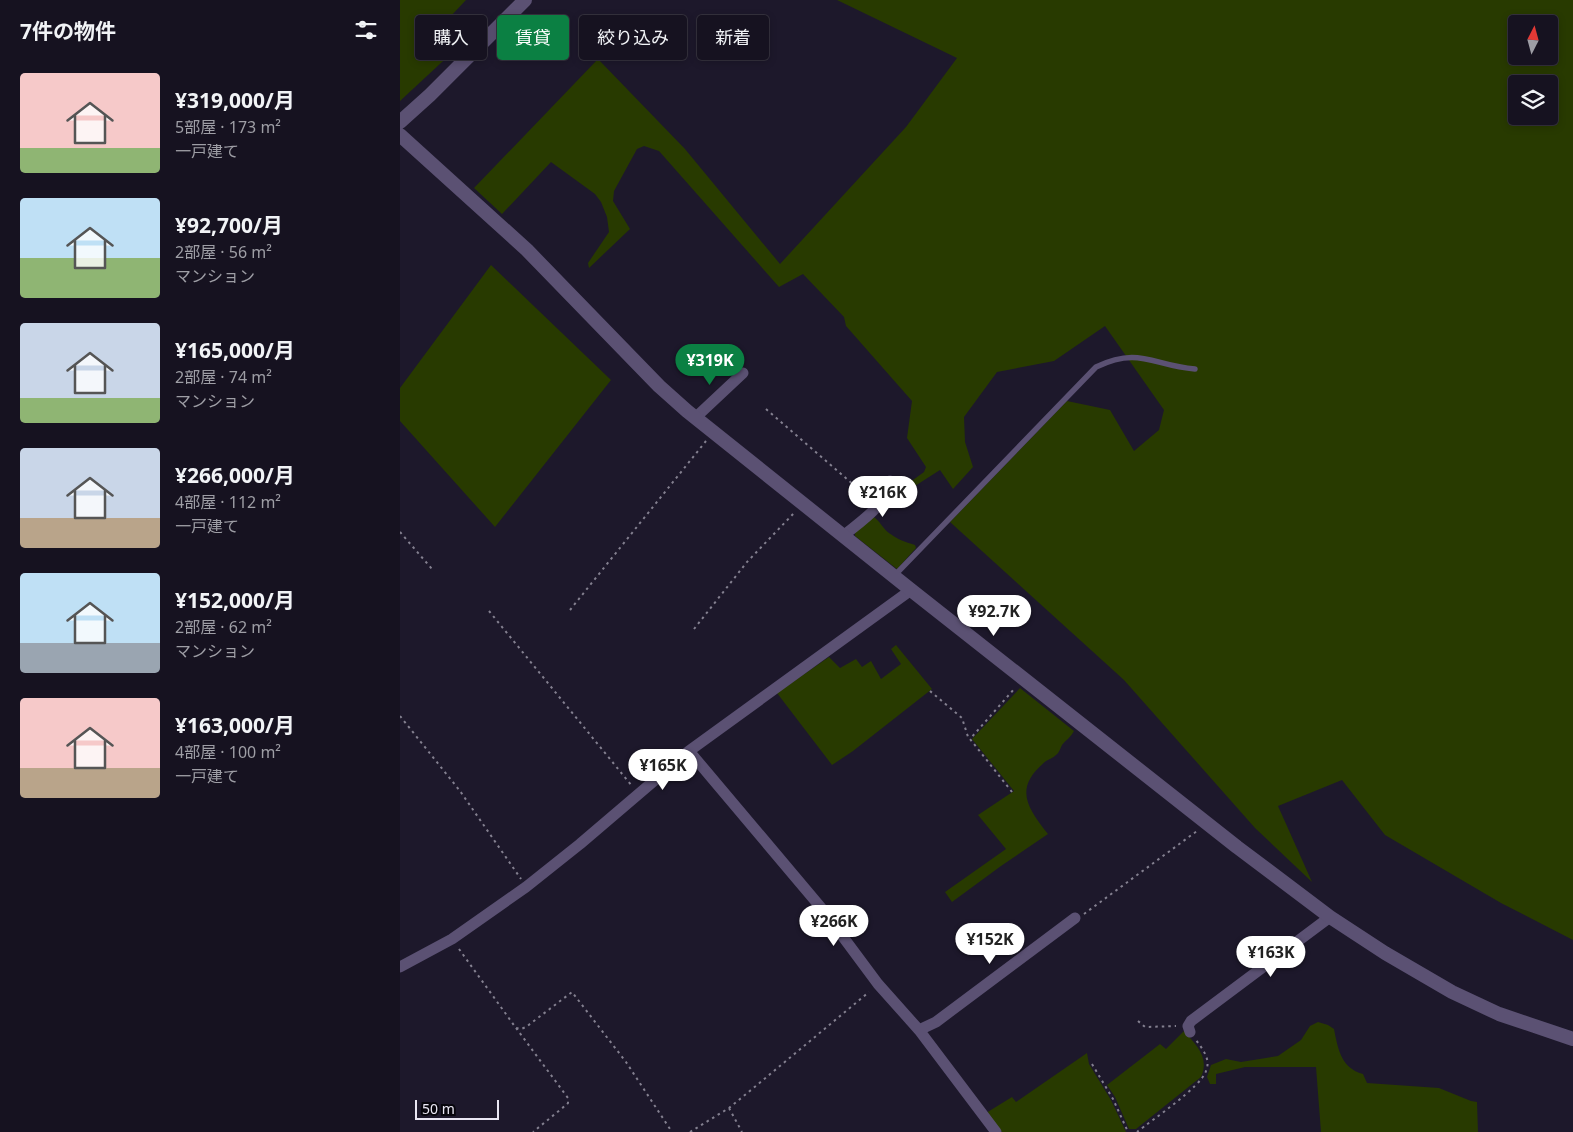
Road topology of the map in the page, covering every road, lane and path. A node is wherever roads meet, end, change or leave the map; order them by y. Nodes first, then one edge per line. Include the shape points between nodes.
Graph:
1 (524, 0) edge
2 (400, 122) edge
3 (400, 135) edge
4 (1195, 369) dead end
5 (743, 373) dead end
6 (766, 409) dead end
7 (695, 418) junction
8 (713, 432) junction
9 (890, 481) dead end
10 (804, 504) junction
11 (878, 505) junction
12 (400, 532) edge
13 (843, 536) junction
14 (432, 569) dead end
15 (894, 576) junction
16 (911, 590) junction
17 (570, 610) dead end
18 (489, 611) dead end
19 (694, 629) dead end
20 (1023, 679) junction
21 (930, 691) dead end
22 (400, 716) edge
23 (970, 741) junction
24 (689, 751) junction
25 (1012, 792) dead end
26 (638, 794) junction
27 (1207, 824) junction
28 (526, 887) junction
29 (1330, 917) junction
30 (1075, 918) joint
31 (452, 939) junction
32 (400, 967) edge
33 (878, 984) junction
34 (1138, 1021) dead end
35 (516, 1028) junction
36 (1189, 1029) junction
37 (918, 1030) junction
38 (1573, 1039) edge
39 (1092, 1064) dead end
40 (728, 1108) junction
41 (533, 1132) edge
42 (672, 1132) edge
43 (690, 1132) edge
44 (742, 1132) edge
45 (996, 1132) edge
46 (1128, 1132) edge
47 (1137, 1132) edge

1 - 2 street
3 - 7 street via 527,250 659,386
4 - 15 lane via 1132,357 1120,357 1096,367
5 - 7 street
6 - 11 path
7 - 8 street
8 - 10 street
8 - 17 path
9 - 11 street
10 - 13 street
10 - 19 path via 747,562
11 - 13 street
12 - 14 path
13 - 15 street
15 - 16 street
16 - 20 street
16 - 24 street
18 - 26 path
20 - 23 path
20 - 27 street
21 - 23 path via 962,718
22 - 28 path via 460,790
23 - 25 path
24 - 26 street
24 - 33 street via 823,910
26 - 28 street
27 - 29 street
27 - 30 path
28 - 31 street
29 - 36 street via 1190,1021
29 - 38 street via 1452,992 1499,1014
30 - 37 street via 936,1022
31 - 32 street
31 - 35 path
33 - 37 street
33 - 40 path
34 - 36 path via 1145,1027
35 - 41 path via 568,1098 566,1105
35 - 42 path via 526,1026 572,992 626,1062
36 - 47 path via 1206,1053 1206,1072 1195,1086
37 - 45 street
39 - 46 path
40 - 43 path
40 - 44 path

